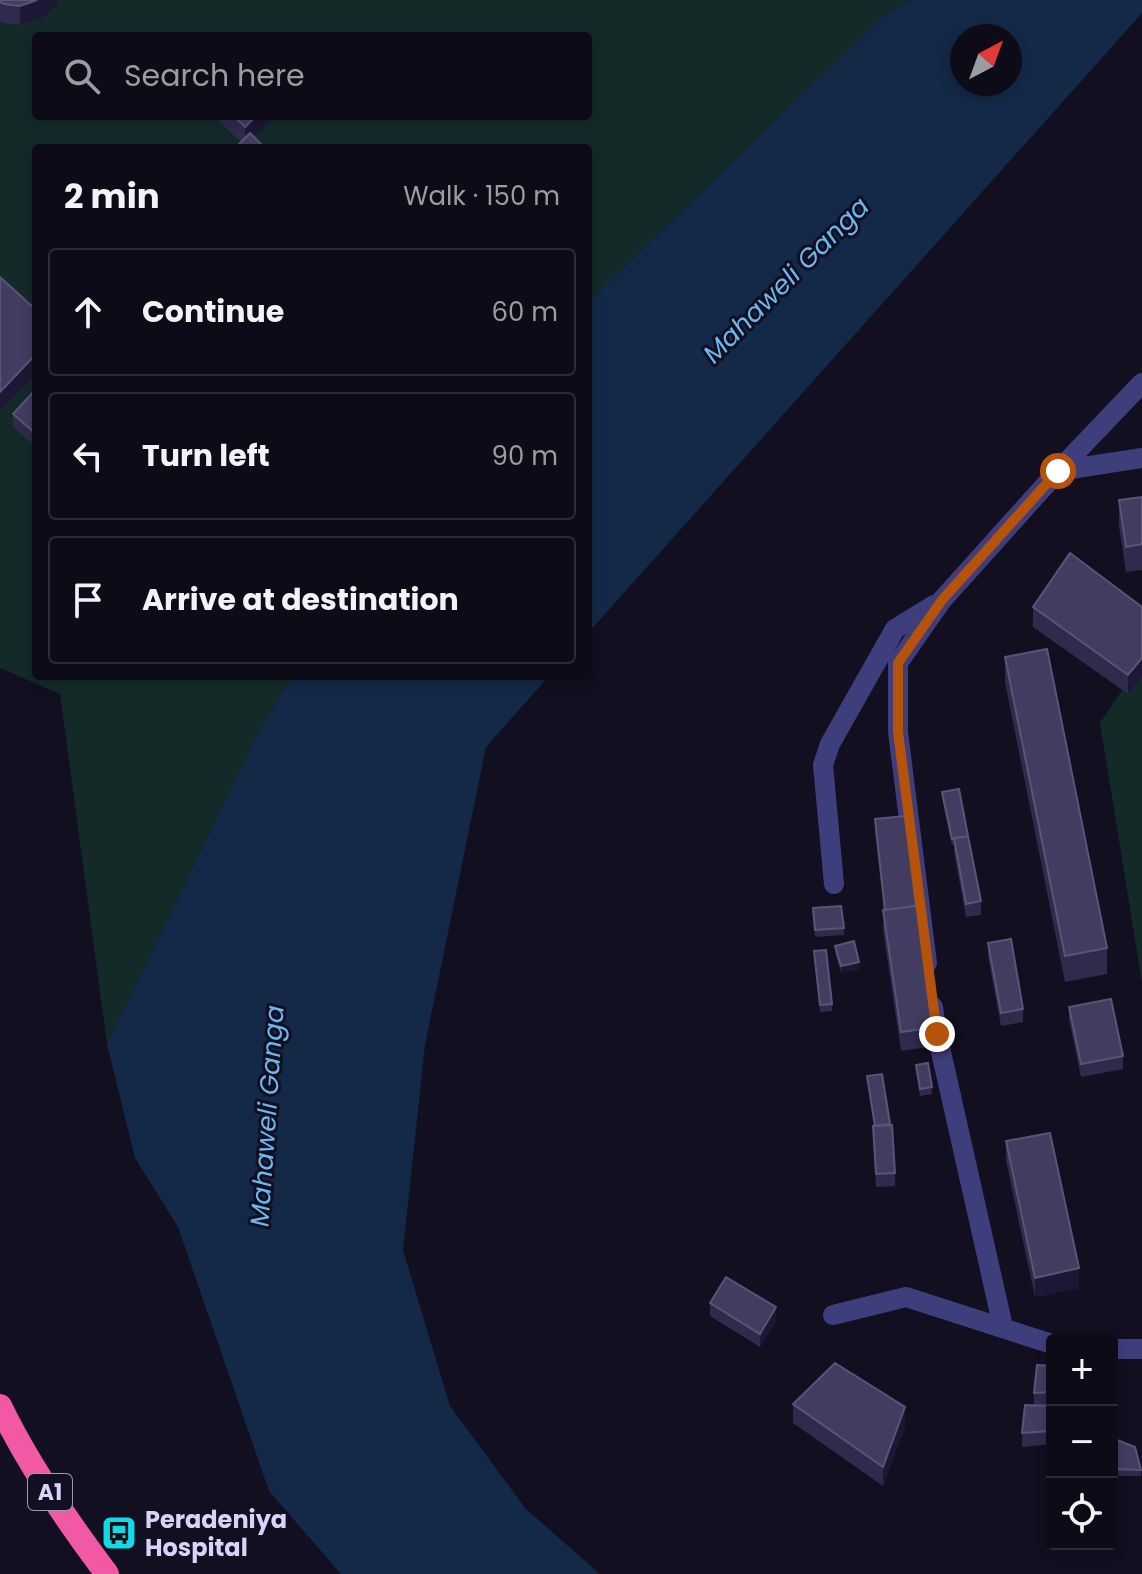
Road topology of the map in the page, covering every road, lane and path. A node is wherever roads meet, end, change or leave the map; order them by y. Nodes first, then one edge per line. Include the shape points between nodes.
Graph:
1 (1142, 383) edge
2 (1142, 458) edge
3 (1058, 471) junction
4 (942, 600) junction
5 (834, 884) dead end
6 (833, 1315) dead end
7 (1003, 1327) junction
8 (1046, 1342) edge
9 (1118, 1349) edge
10 (1142, 1349) edge
11 (0, 1406) edge
12 (107, 1574) edge

1 - 3 lane
2 - 3 lane
3 - 4 lane
4 - 5 lane via 895,629 830,744 823,765
4 - 7 lane via 898,663 898,732 937,1034
6 - 7 lane via 906,1297
7 - 8 lane
9 - 10 lane
11 - 12 highway, A1 via 48,1489

